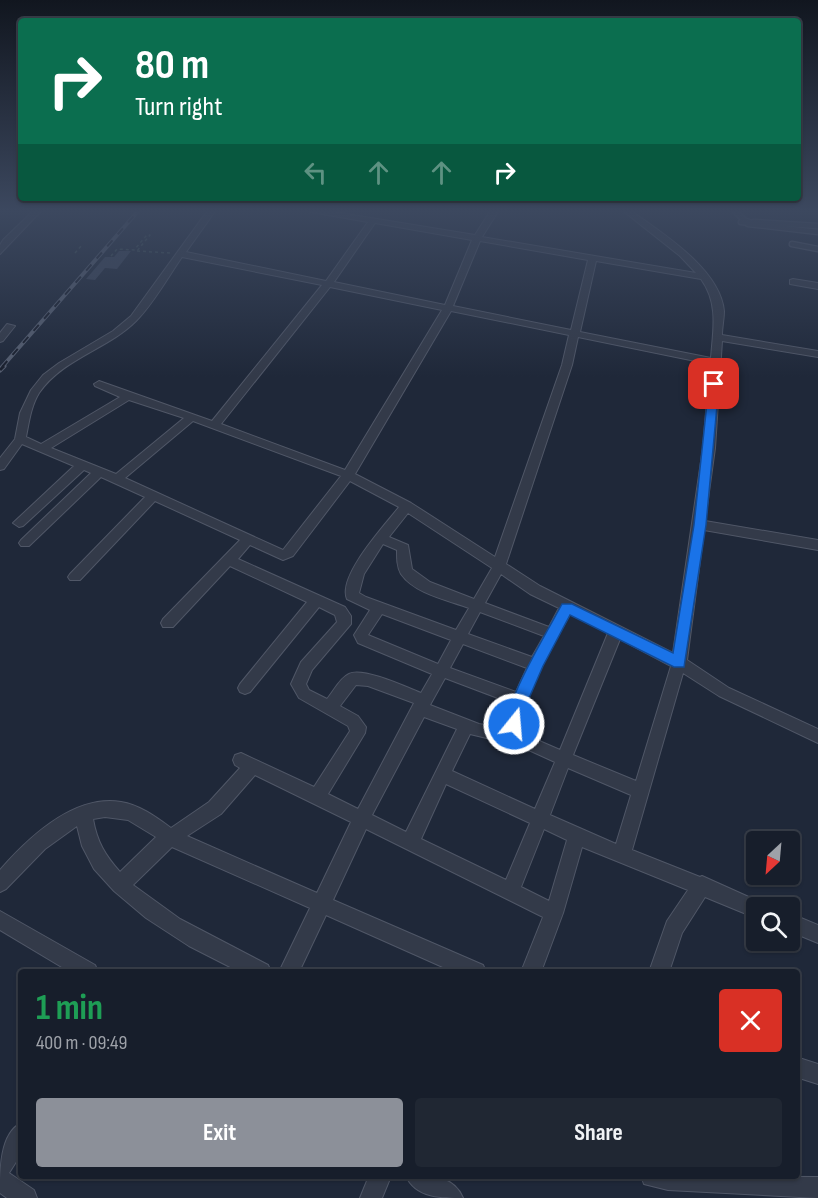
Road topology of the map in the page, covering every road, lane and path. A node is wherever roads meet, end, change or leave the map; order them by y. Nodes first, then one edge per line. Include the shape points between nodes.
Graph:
1 (172, 266) edge
2 (239, 266) edge
3 (341, 266) edge
4 (465, 266) edge
5 (591, 266) edge
6 (642, 266) edge
7 (694, 266) edge
8 (704, 277) junction
9 (794, 282) dead end
10 (328, 284) junction
11 (818, 286) edge
12 (448, 308) junction
13 (10, 326) dead end
14 (574, 334) junction
15 (717, 337) junction
16 (0, 339) edge
17 (818, 354) edge
18 (715, 362) junction
19 (99, 384) dead end
20 (127, 396) junction
21 (192, 417) junction
22 (214, 425) junction
23 (20, 439) junction
24 (42, 448) junction
25 (82, 465) junction
26 (0, 466) edge
27 (99, 472) junction
28 (348, 475) junction
29 (117, 480) junction
30 (153, 496) junction
31 (406, 506) junction
32 (19, 523) dead end
33 (700, 525) junction
34 (382, 539) junction
35 (248, 540) junction
36 (25, 543) dead end
37 (818, 545) edge
38 (228, 560) junction
39 (498, 568) junction
40 (75, 577) dead end
41 (316, 601) junction
42 (476, 606) junction
43 (379, 607) junction
44 (567, 608) junction
45 (168, 623) dead end
46 (616, 631) junction
47 (553, 634) junction
48 (460, 635) junction
49 (679, 663) junction
50 (536, 664) junction
51 (440, 670) junction
52 (245, 688) dead end
53 (521, 700) junction
54 (421, 704) junction
55 (330, 707) junction
56 (466, 726) junction
57 (818, 736) edge
58 (520, 739) junction
59 (565, 760) junction
60 (443, 775) junction
61 (641, 791) junction
62 (317, 797) junction
63 (84, 815) junction
64 (362, 819) junction
65 (540, 819) junction
66 (577, 836) junction
67 (170, 837) junction
68 (410, 843) junction
69 (622, 854) junction
70 (0, 883) edge
71 (120, 885) junction
72 (702, 885) junction
73 (510, 892) junction
74 (322, 904) junction
75 (746, 905) edge
76 (554, 913) junction
77 (0, 920) edge
78 (800, 927) edge
79 (818, 934) edge
80 (83, 969) edge
81 (255, 969) edge
82 (290, 969) edge
83 (469, 969) edge
84 (532, 969) edge
85 (660, 969) edge
86 (800, 1068) edge
87 (818, 1074) edge
88 (18, 1139) edge
89 (0, 1167) edge
90 (379, 1179) edge
91 (422, 1179) edge
92 (668, 1179) edge
93 (0, 1180) edge
94 (818, 1188) edge
95 (26, 1198) edge
96 (371, 1198) edge
97 (452, 1198) edge

1 - 23 street via 128,324 41,383 22,420
2 - 10 street
3 - 10 street
4 - 12 street
5 - 14 street
6 - 8 street
7 - 8 street
8 - 15 street via 718,301
9 - 11 street
10 - 12 street
10 - 22 street
12 - 14 street
12 - 28 street
13 - 16 street
14 - 18 street
14 - 39 street via 564,376
15 - 17 street
15 - 18 street
18 - 33 street
19 - 20 street
20 - 21 street
20 - 24 street
21 - 22 street
21 - 29 street
22 - 28 street
23 - 24 street
23 - 26 street
24 - 25 street
25 - 27 street
25 - 32 street
27 - 29 street
27 - 36 street
28 - 31 street
28 - 35 street via 287,554
29 - 30 street
30 - 35 street
30 - 40 street
31 - 34 street
31 - 39 street
33 - 37 street
33 - 49 street
34 - 42 street via 403,548 404,565 411,577 435,591
34 - 43 street via 352,587 352,595
35 - 38 street
38 - 41 street
38 - 45 street
39 - 42 street
39 - 44 street
41 - 52 street
41 - 55 street via 340,612 345,620 306,666 298,684 304,694
42 - 47 street
42 - 48 street
43 - 48 street
43 - 51 street via 363,629 363,639
44 - 46 street
44 - 47 street
46 - 49 street
46 - 59 street
47 - 50 street
48 - 50 street
48 - 51 street
49 - 57 street via 724,692
49 - 61 street
50 - 53 street
51 - 53 street
51 - 54 street
53 - 58 street via 514,724
54 - 55 street via 368,680 352,679
54 - 56 street
54 - 64 street
55 - 62 street via 353,721 357,734
56 - 58 street
56 - 60 street
58 - 59 street
59 - 61 street
59 - 65 street
60 - 65 street
60 - 68 street
61 - 69 street
62 - 64 street
62 - 67 street via 247,763 208,814
63 - 67 street via 119,809 142,817
63 - 70 street via 66,822 28,853
63 - 71 street via 91,848
64 - 68 street
64 - 74 street
65 - 66 street
65 - 73 street
66 - 69 street
66 - 76 street
67 - 71 street
67 - 74 street
68 - 73 street
69 - 72 street
71 - 81 street via 214,950
72 - 75 street
72 - 85 street via 674,928
73 - 76 street
74 - 82 street
74 - 83 street
76 - 84 street
77 - 80 street
78 - 79 street
86 - 87 street
88 - 89 street
90 - 96 street
91 - 97 street
92 - 94 street
93 - 95 street

